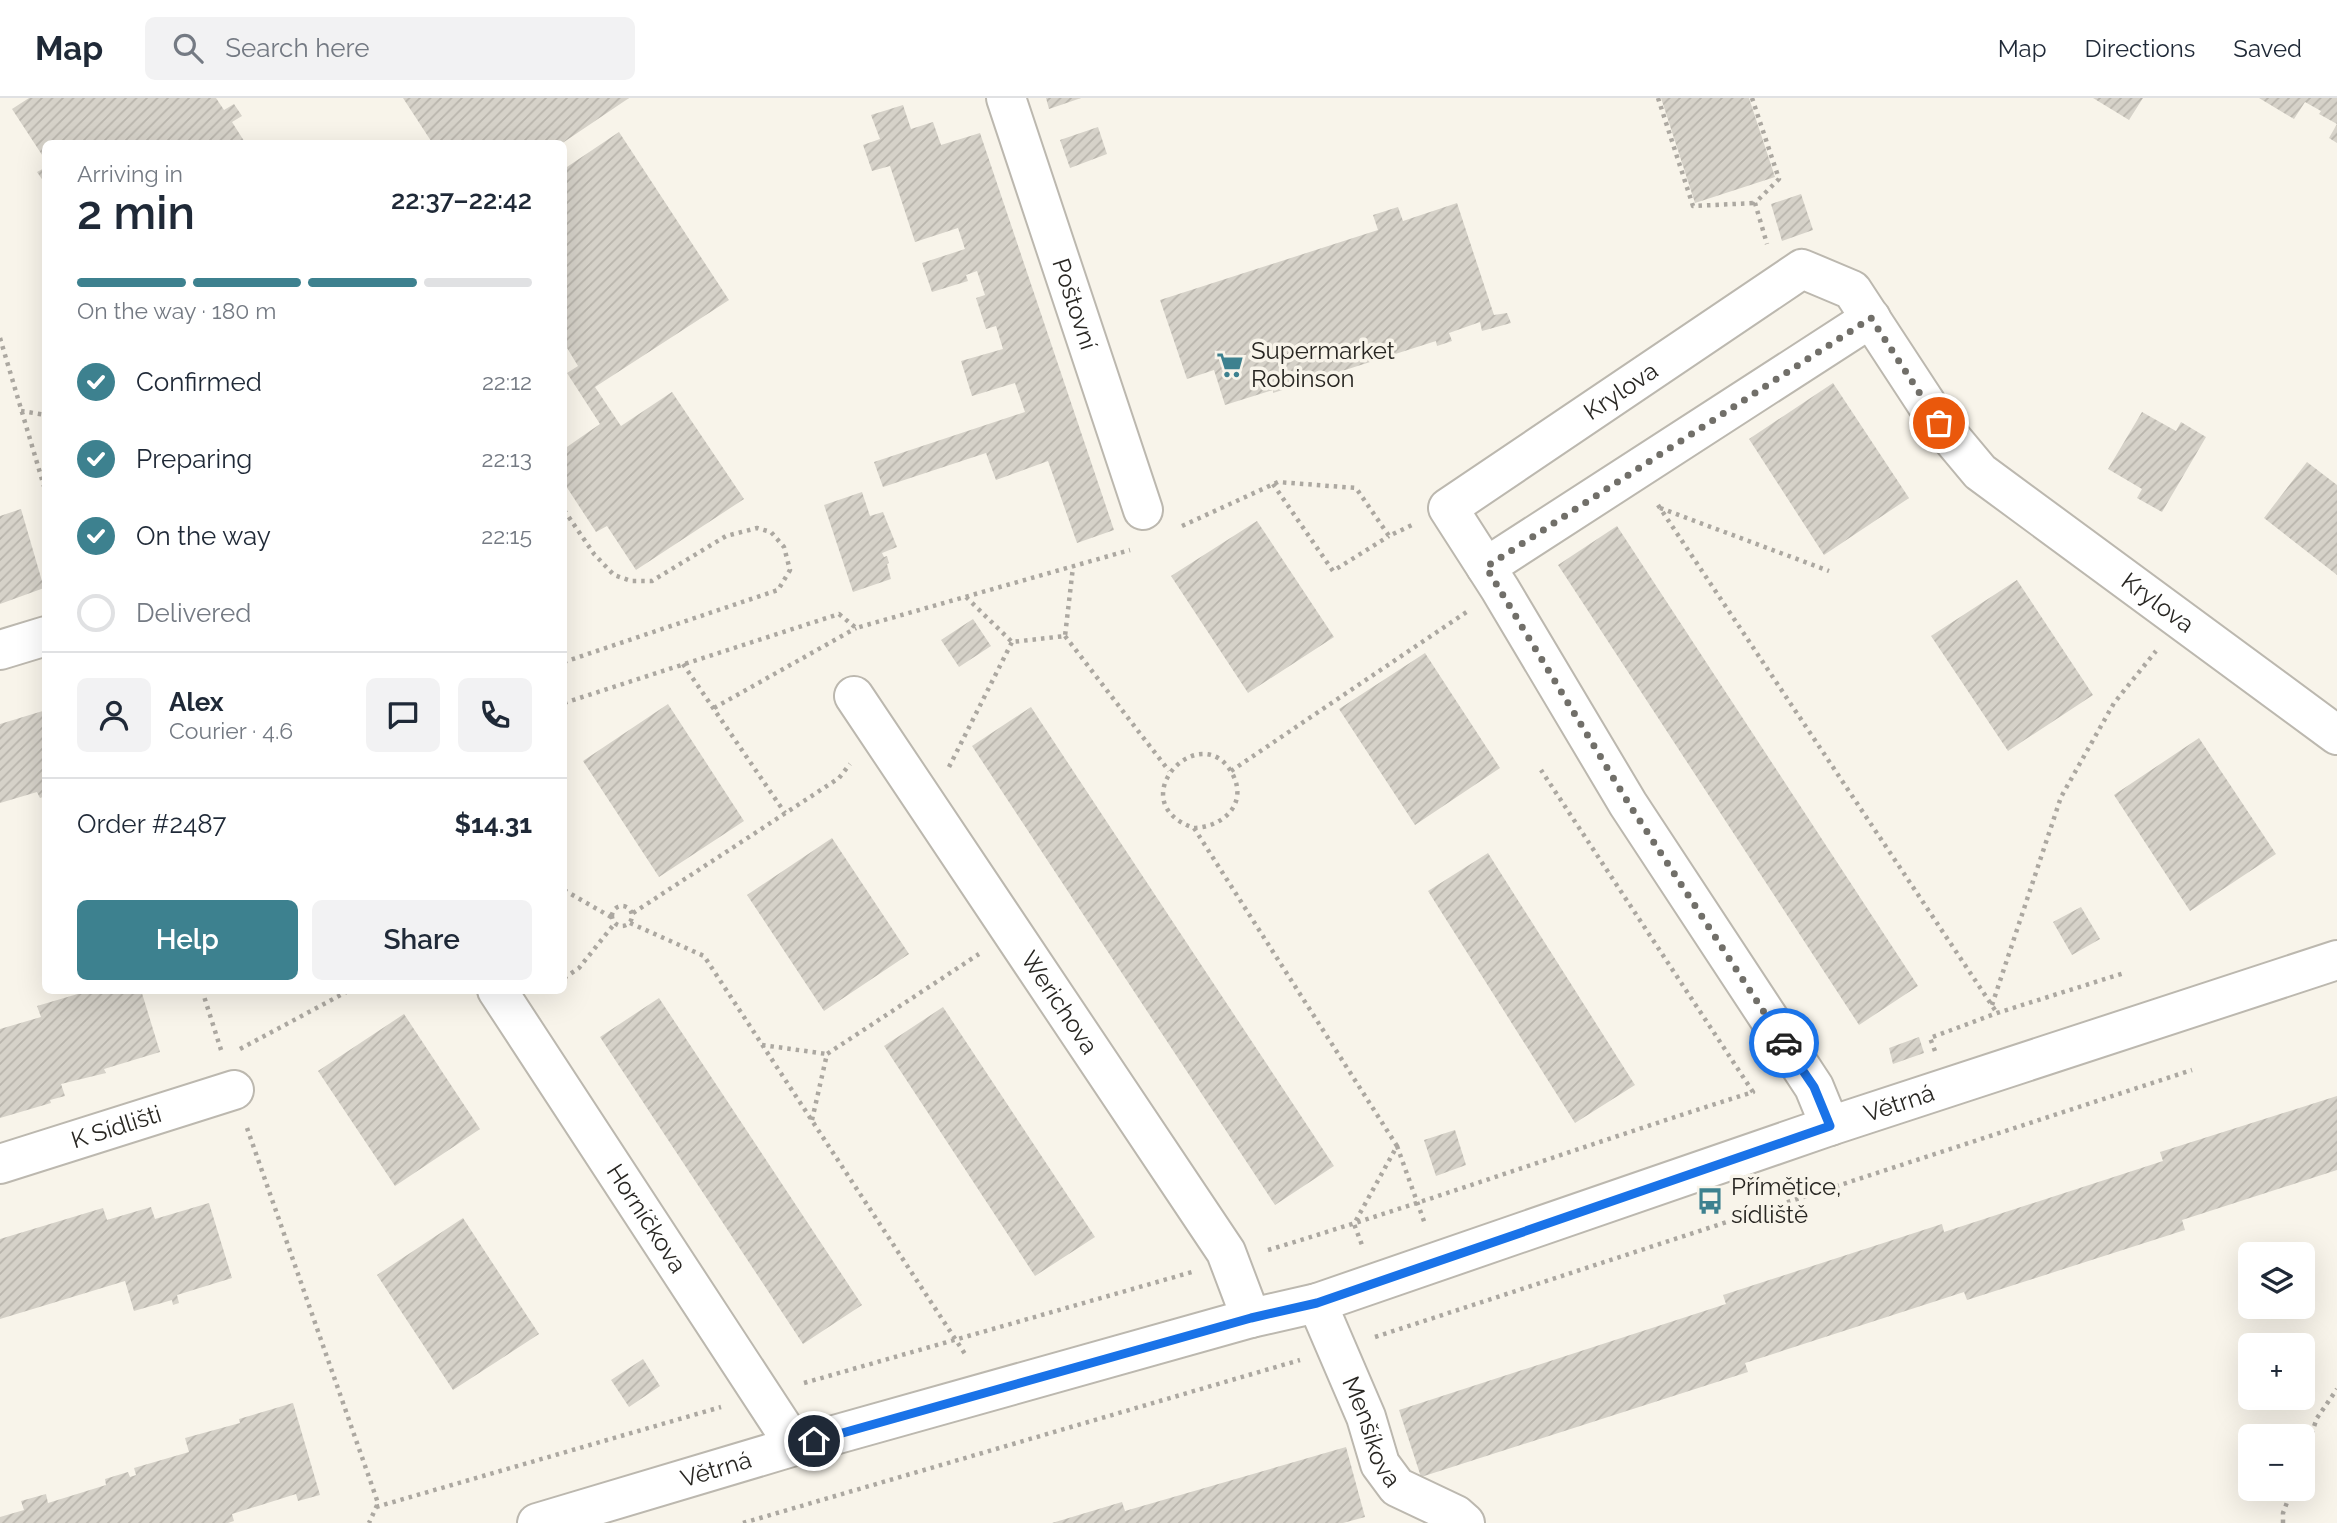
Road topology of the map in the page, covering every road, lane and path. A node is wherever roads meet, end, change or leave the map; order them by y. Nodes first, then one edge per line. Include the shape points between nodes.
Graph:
1 (1006, 98) edge
2 (1658, 98) edge
3 (1752, 98) edge
4 (1755, 204) junction
5 (1780, 285) junction
6 (1871, 318) junction
7 (0, 338) edge
8 (21, 411) junction
9 (42, 414) edge
10 (1635, 471) junction
11 (42, 480) edge
12 (1273, 484) junction
13 (1448, 508) junction
14 (1660, 508) junction
15 (567, 514) edge
16 (1151, 529) junction
17 (1390, 536) junction
18 (1073, 567) junction
19 (1829, 570) dead end
20 (1493, 578) junction
21 (965, 597) junction
22 (2180, 619) junction
23 (856, 628) junction
24 (1065, 636) junction
25 (42, 637) edge
26 (1012, 642) junction
27 (0, 650) edge
28 (567, 661) edge
29 (683, 664) junction
30 (853, 696) dead end
31 (567, 702) edge
32 (713, 708) junction
33 (877, 731) junction
34 (2337, 735) edge
35 (1169, 771) junction
36 (1231, 771) junction
37 (916, 789) junction
38 (785, 813) junction
39 (1194, 828) junction
40 (567, 892) edge
41 (633, 913) junction
42 (614, 920) junction
43 (630, 923) junction
44 (1012, 932) junction
45 (2337, 960) edge
46 (2124, 973) dead end
47 (567, 976) edge
48 (203, 994) edge
49 (344, 994) edge
50 (500, 994) edge
51 (1992, 1006) junction
52 (1997, 1013) junction
53 (762, 1045) junction
54 (827, 1054) junction
55 (1939, 1064) dead end
56 (2192, 1070) dead end
57 (229, 1074) junction
58 (1806, 1075) junction
59 (1753, 1092) dead end
60 (812, 1121) junction
61 (1830, 1126) junction
62 (1397, 1146) junction
63 (0, 1164) edge
64 (1414, 1195) dead end
65 (1375, 1283) junction
66 (1317, 1303) junction
67 (1251, 1318) junction
68 (1336, 1349) junction
69 (2337, 1389) edge
70 (991, 1393) junction
71 (2315, 1425) edge
72 (795, 1446) junction
73 (2288, 1501) edge
74 (369, 1523) edge
75 (537, 1523) edge
76 (743, 1523) edge
77 (1465, 1523) edge
78 (2283, 1523) edge

1 - 16 street, Poštovní
2 - 4 path via 1693,206
3 - 4 path via 1779,179
4 - 5 path
5 - 6 street, Krylova via 1802,270 1852,290
5 - 13 street, Krylova
6 - 10 street
6 - 22 street, Krylova via 1939,423 1980,472
7 - 8 path
8 - 9 path
8 - 11 path
10 - 14 path
10 - 20 street
12 - 16 path
12 - 17 path via 1356,488
12 - 17 path via 1333,571
13 - 17 path
13 - 20 street
14 - 19 path
14 - 51 path
15 - 28 path via 614,575 632,580 652,581 726,536 757,528 771,532 784,547 790,570 778,590
16 - 18 path
18 - 21 path
18 - 24 path
20 - 36 path
20 - 58 street via 1629,804
21 - 23 path
21 - 26 path
22 - 34 street, Krylova
22 - 51 path via 2114,703 2061,797
23 - 29 path via 839,614
23 - 32 path
24 - 26 path
24 - 35 path
25 - 27 street
26 - 37 path via 951,766
29 - 31 path
29 - 32 path
30 - 33 street, Werichova
32 - 38 path
33 - 37 street, Werichova
33 - 38 path via 839,778
35 - 36 path via 1177,762 1199,754 1212,756
35 - 39 path via 1164,782 1166,806 1182,824
36 - 39 path via 1236,782 1234,805 1218,824
37 - 44 street, Werichova
38 - 41 path
39 - 62 path
40 - 42 path
41 - 42 path via 622,905 615,908
41 - 43 path
42 - 43 path via 621,926
42 - 47 path via 579,968
43 - 53 path via 704,956
44 - 54 path
44 - 67 street, Werichova via 1226,1252
45 - 61 street, Větrná
46 - 52 path
48 - 57 path
49 - 57 path
50 - 72 street, Horníčkova
51 - 52 path
52 - 55 path via 1930,1038
53 - 54 path
53 - 60 path
54 - 60 path
56 - 68 path
57 - 63 street, K Sídlišti
57 - 74 path via 378,1503
58 - 59 path
58 - 61 street
60 - 70 path
61 - 65 street, Větrná
62 - 64 path
62 - 65 path via 1354,1224
65 - 66 street, Větrná
66 - 67 street, Větrná
66 - 68 street, Menšíkova
67 - 70 street, Větrná
68 - 76 path
68 - 77 street, Menšíkova via 1366,1417 1380,1464 1397,1487
69 - 71 path
70 - 72 street, Větrná
72 - 75 street, Větrná
73 - 78 path

